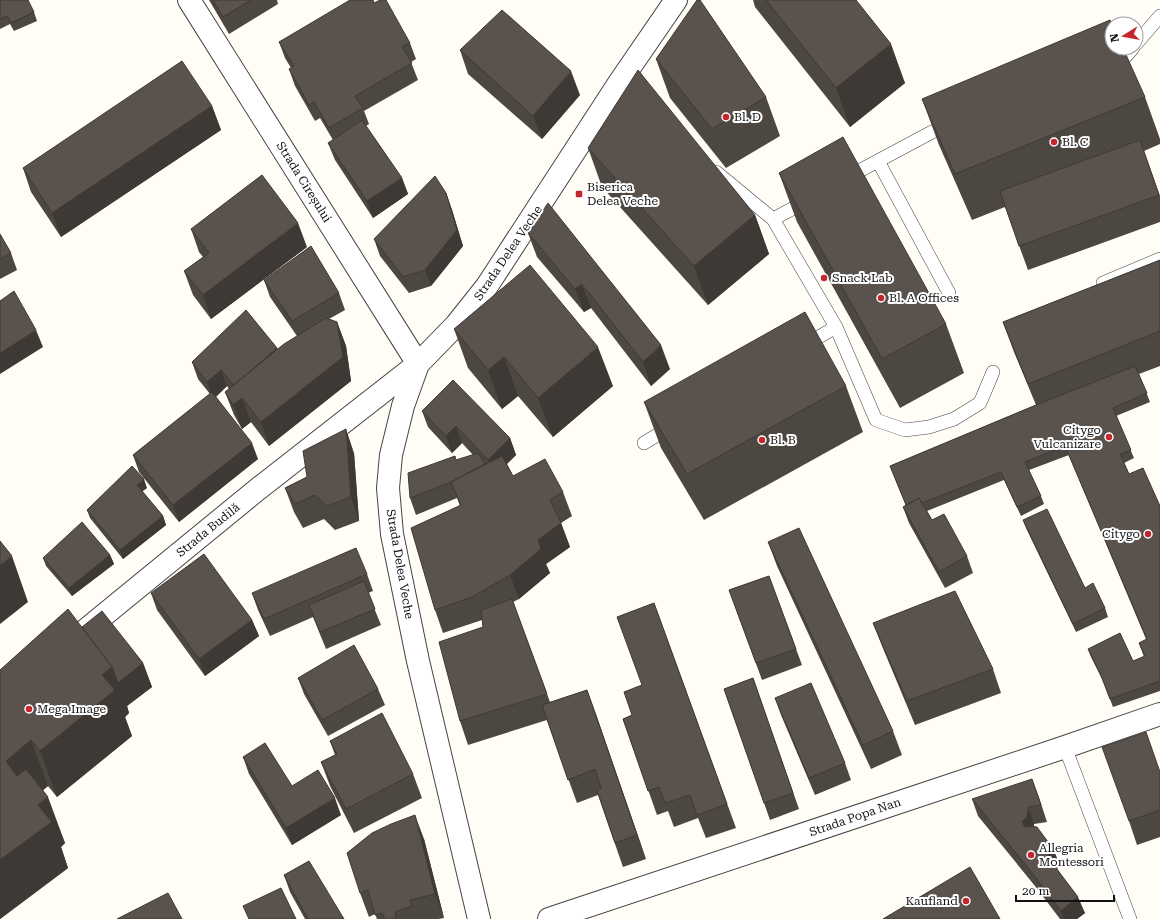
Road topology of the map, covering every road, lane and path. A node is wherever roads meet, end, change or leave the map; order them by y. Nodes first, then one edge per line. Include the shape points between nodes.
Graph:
1 (189, 0) edge
2 (676, 0) edge
3 (1160, 16) edge
4 (1144, 35) edge
5 (1126, 56) edge
6 (1103, 66) edge
7 (962, 121) edge
8 (878, 161) junction
9 (710, 167) edge
10 (836, 184) edge
11 (815, 196) edge
12 (773, 219) junction
13 (1160, 259) edge
14 (1094, 286) edge
15 (949, 293) dead end
16 (836, 327) junction
17 (796, 351) edge
18 (418, 364) junction
19 (993, 372) dead end
20 (683, 419) edge
21 (644, 443) edge
22 (68, 645) edge
23 (1160, 714) edge
24 (1065, 747) junction
25 (479, 919) edge
26 (550, 919) edge
27 (1130, 919) edge

1 - 18 street, Strada Cireșului
2 - 18 street, Strada Delea Veche via 636,69 487,286 456,325
3 - 4 lane
5 - 6 lane
7 - 8 lane via 932,132
8 - 10 lane
8 - 15 lane
9 - 12 lane
11 - 12 lane
12 - 16 lane
13 - 14 lane
16 - 17 lane
16 - 19 lane via 876,420 905,430 930,427 954,418 980,403
18 - 22 street, Strada Budilă
18 - 25 street, Strada Delea Veche via 403,406 391,455 388,488 392,534 418,662
20 - 21 lane
23 - 24 street, Strada Popa Nan
24 - 26 street, Strada Popa Nan
24 - 27 lane

